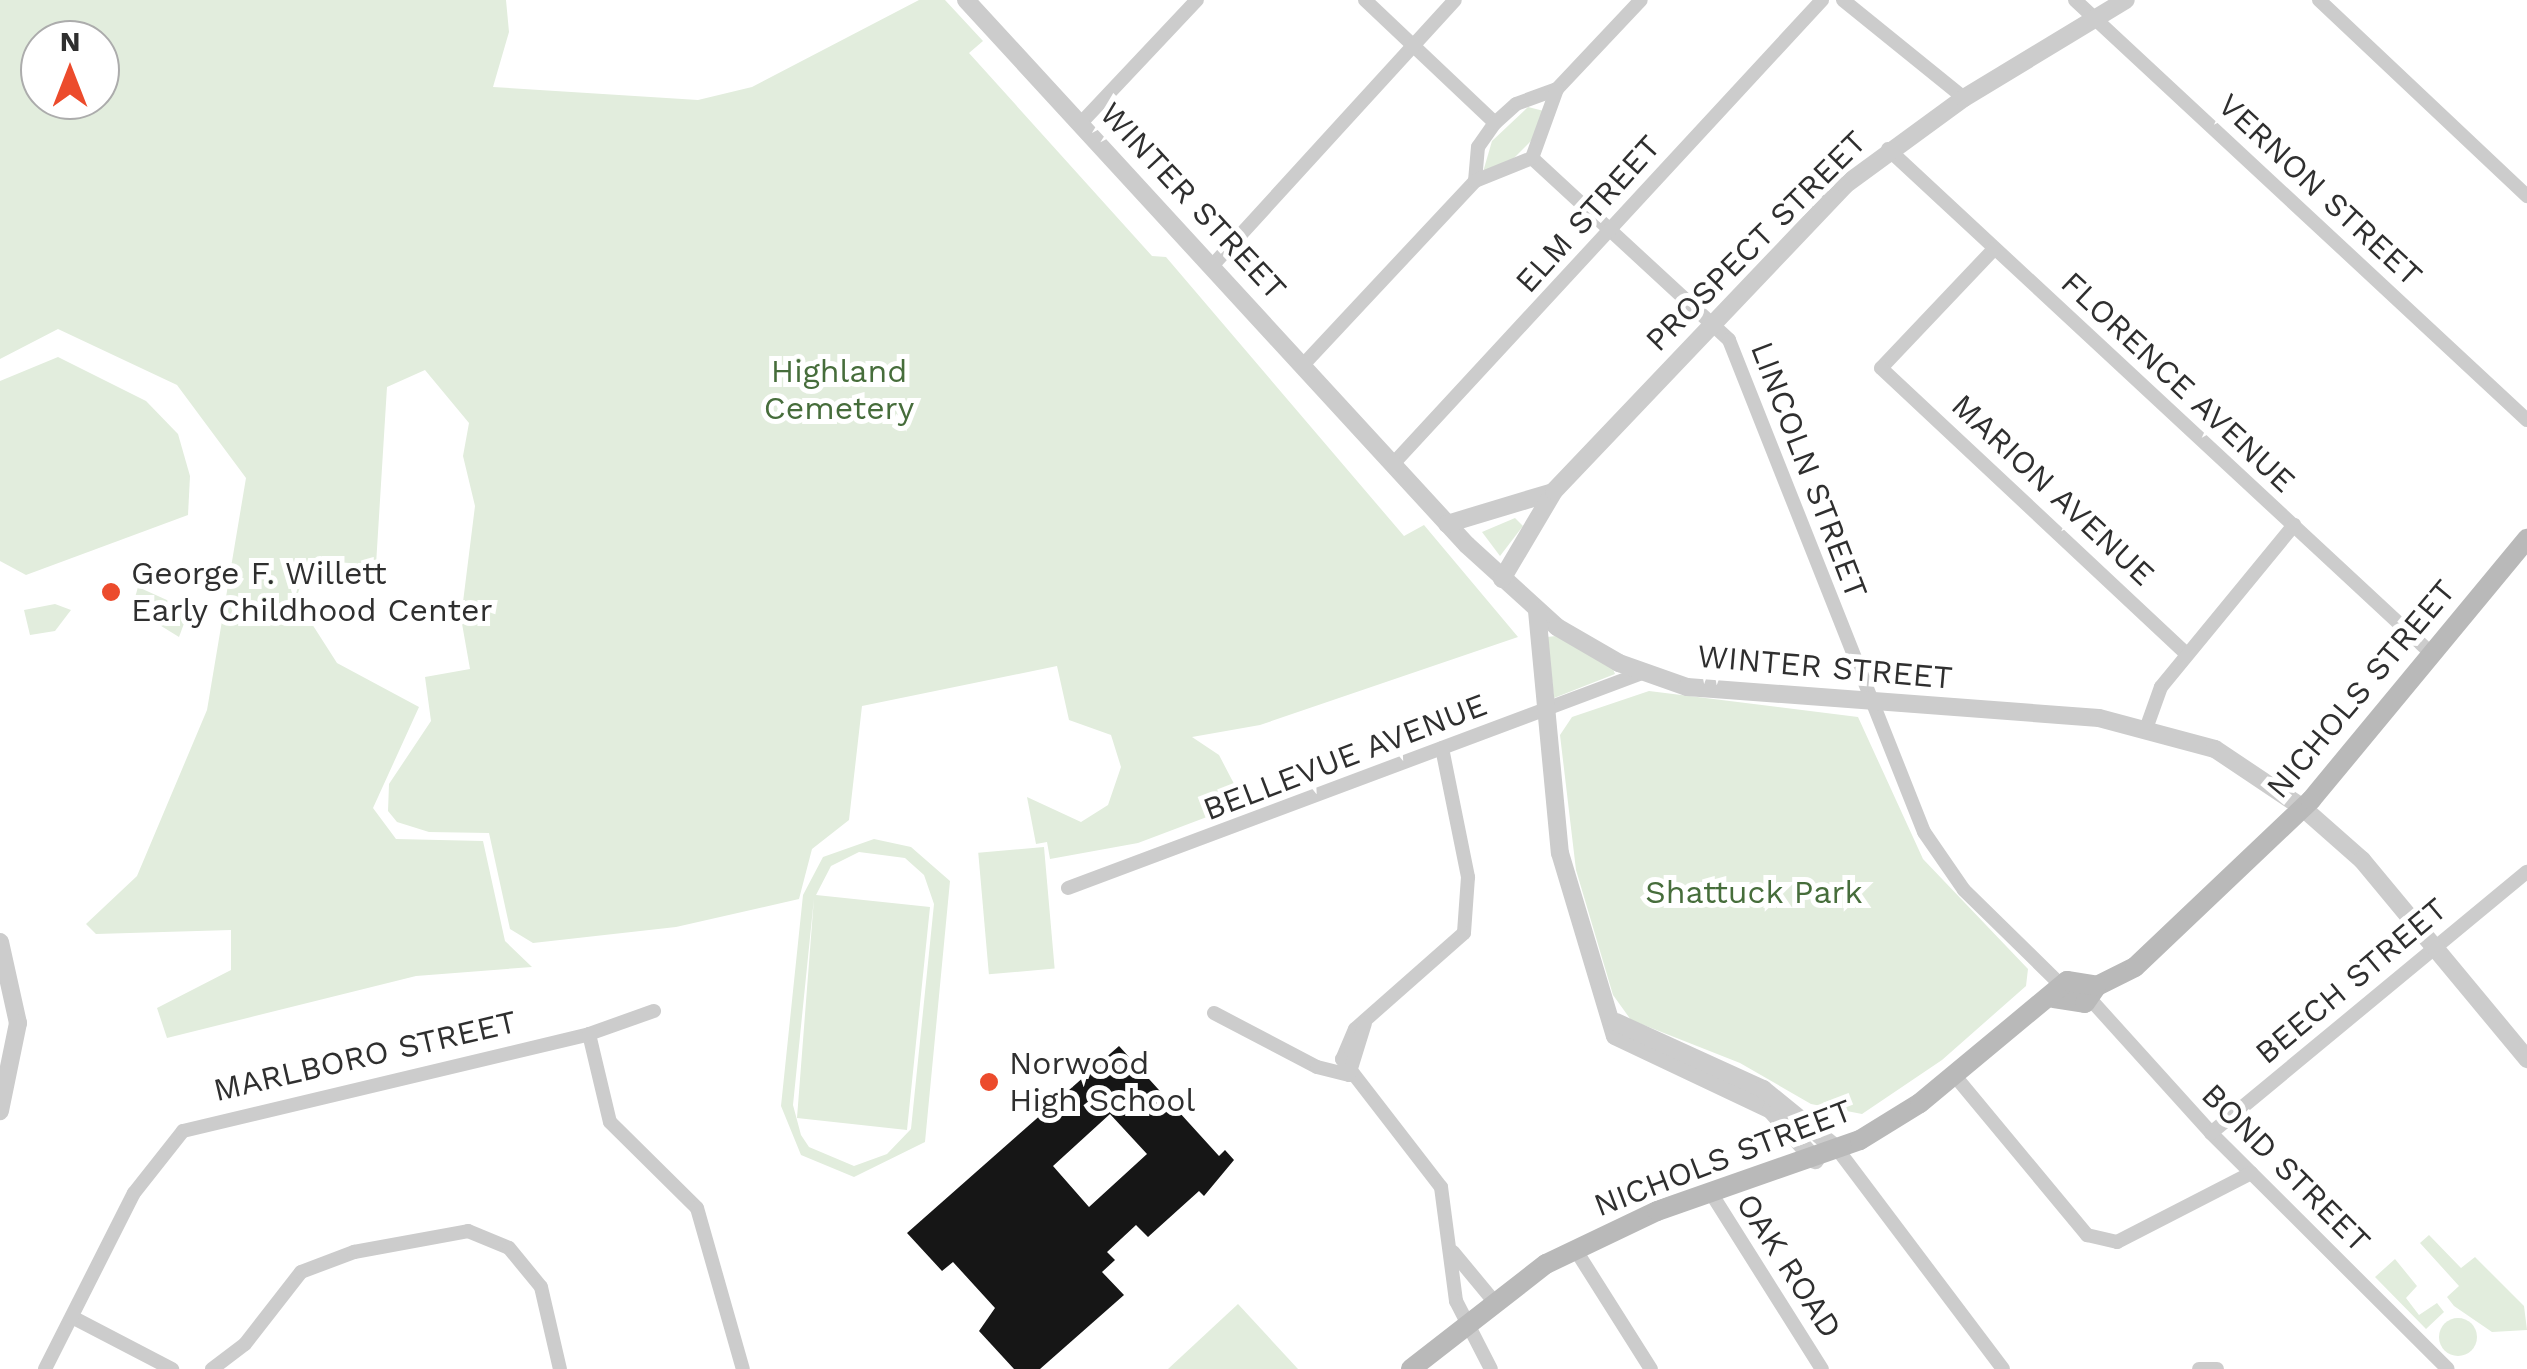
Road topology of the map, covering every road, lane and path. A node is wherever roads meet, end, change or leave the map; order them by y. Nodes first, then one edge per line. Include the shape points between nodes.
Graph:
1 (966, 0) edge
2 (1197, 0) edge
3 (1365, 0) edge
4 (1455, 0) edge
5 (1641, 0) edge
6 (1822, 0) edge
7 (1843, 0) edge
8 (2075, 0) edge
9 (2126, 0) edge
10 (2319, 0) edge
11 (2098, 18) junction
12 (1412, 46) junction
13 (1557, 89) junction
14 (1964, 98) junction
15 (1081, 123) junction
16 (1495, 123) junction
17 (1888, 149) junction
18 (1532, 158) junction
19 (1474, 181) junction
20 (2527, 196) edge
21 (1613, 230) junction
22 (1994, 249) junction
23 (1212, 266) junction
24 (1715, 322) junction
25 (1303, 365) junction
26 (2527, 420) edge
27 (1393, 464) junction
28 (1554, 491) junction
29 (1447, 524) junction
30 (2294, 526) junction
31 (2527, 539) edge
32 (1502, 580) junction
33 (1537, 611) junction
34 (2187, 654) junction
35 (2432, 654) junction
36 (1642, 673) junction
37 (1870, 702) junction
38 (1546, 708) junction
39 (2148, 726) junction
40 (1442, 748) junction
41 (2303, 808) junction
42 (2527, 872) edge
43 (1068, 888) dead end
44 (0, 942) edge
45 (2437, 947) junction
46 (2058, 991) junction
47 (2094, 993) junction
48 (654, 1011) dead end
49 (1214, 1013) dead end
50 (589, 1034) junction
51 (2527, 1059) edge
52 (1680, 1061) junction
53 (1349, 1075) junction
54 (1955, 1076) junction
55 (0, 1111) edge
56 (2211, 1133) junction
57 (1838, 1150) junction
58 (1814, 1160) junction
59 (2250, 1173) junction
60 (1711, 1192) junction
61 (1575, 1248) junction
62 (1453, 1252) junction
63 (1492, 1299) junction
64 (72, 1316) junction
65 (1464, 1322) junction
66 (44, 1369) edge
67 (172, 1369) edge
68 (212, 1369) edge
69 (560, 1369) edge
70 (743, 1369) edge
71 (1411, 1369) edge
72 (1491, 1369) edge
73 (1652, 1369) edge
74 (1822, 1369) edge
75 (2004, 1369) edge
76 (2198, 1369) edge
77 (2218, 1369) edge
78 (2448, 1369) edge

1 - 15 street, WINTER STREET
2 - 15 street
3 - 12 street
4 - 12 street
5 - 13 street
6 - 21 street, ELM STREET
7 - 14 street
8 - 11 street, VERNON STREET
9 - 11 street, PROSPECT STREET
10 - 20 street
11 - 14 street, PROSPECT STREET
11 - 26 street, VERNON STREET
12 - 16 street
12 - 23 street
13 - 16 street via 1516,104
13 - 18 street
14 - 17 street, PROSPECT STREET
15 - 23 street, WINTER STREET
16 - 19 street via 1478,147
17 - 22 street, FLORENCE AVENUE
17 - 24 street, PROSPECT STREET
18 - 19 street
18 - 21 street, LINCOLN STREET
19 - 25 street
21 - 24 street, LINCOLN STREET
21 - 27 street, ELM STREET
22 - 30 street, FLORENCE AVENUE
22 - 34 street, MARION AVENUE via 1881,368
23 - 25 street, WINTER STREET
24 - 28 street, PROSPECT STREET
24 - 37 street, LINCOLN STREET via 1733,349
25 - 27 street, WINTER STREET
27 - 29 street, WINTER STREET
28 - 29 street, PROSPECT STREET via 1520,508
28 - 32 street, PROSPECT STREET
29 - 32 street, WINTER STREET
30 - 34 street
30 - 35 street, FLORENCE AVENUE
31 - 35 main road, NICHOLS STREET
32 - 33 street, WINTER STREET
33 - 36 street, WINTER STREET
33 - 38 street
34 - 39 street via 2156,697
35 - 41 main road, NICHOLS STREET
36 - 37 street, WINTER STREET via 1717,690
36 - 38 street, BELLEVUE AVENUE
37 - 39 street, WINTER STREET
37 - 46 street via 1948,872
38 - 40 street, BELLEVUE AVENUE
38 - 52 street via 1560,852 1606,1010 1634,1037
39 - 41 street, WINTER STREET via 2215,749
40 - 43 street, BELLEVUE AVENUE
40 - 53 street via 1468,877 1464,933 1365,1022
41 - 45 street, WINTER STREET via 2362,860
41 - 47 main road, NICHOLS STREET via 2135,968
42 - 45 street, BEECH STREET
44 - 55 street via 18,1023
45 - 51 street, WINTER STREET
45 - 56 street, BEECH STREET
46 - 47 main road
46 - 54 main road, NICHOLS STREET
47 - 56 street, BOND STREET
48 - 50 street, MARLBORO STREET
49 - 53 street via 1317,1067
50 - 64 street, MARLBORO STREET via 183,1130 134,1192
50 - 70 street via 610,1122 697,1208
52 - 57 street via 1776,1097
52 - 58 street via 1771,1110
53 - 62 street via 1432,1172 1447,1203
54 - 57 main road, NICHOLS STREET via 1902,1117
54 - 59 street via 2087,1235 2117,1242
56 - 59 street, BOND STREET
57 - 58 main road, NICHOLS STREET
57 - 75 street
58 - 60 main road, NICHOLS STREET
59 - 78 street, BOND STREET
60 - 61 main road, NICHOLS STREET
60 - 74 street, OAK ROAD
61 - 63 main road, NICHOLS STREET
61 - 73 street
62 - 63 street
62 - 65 street via 1452,1286
63 - 65 main road, NICHOLS STREET
64 - 66 street, MARLBORO STREET
64 - 67 street
65 - 71 main road, NICHOLS STREET
65 - 72 street
68 - 69 street via 245,1344 301,1272 354,1252 468,1231 520,1257 541,1287
76 - 77 street

